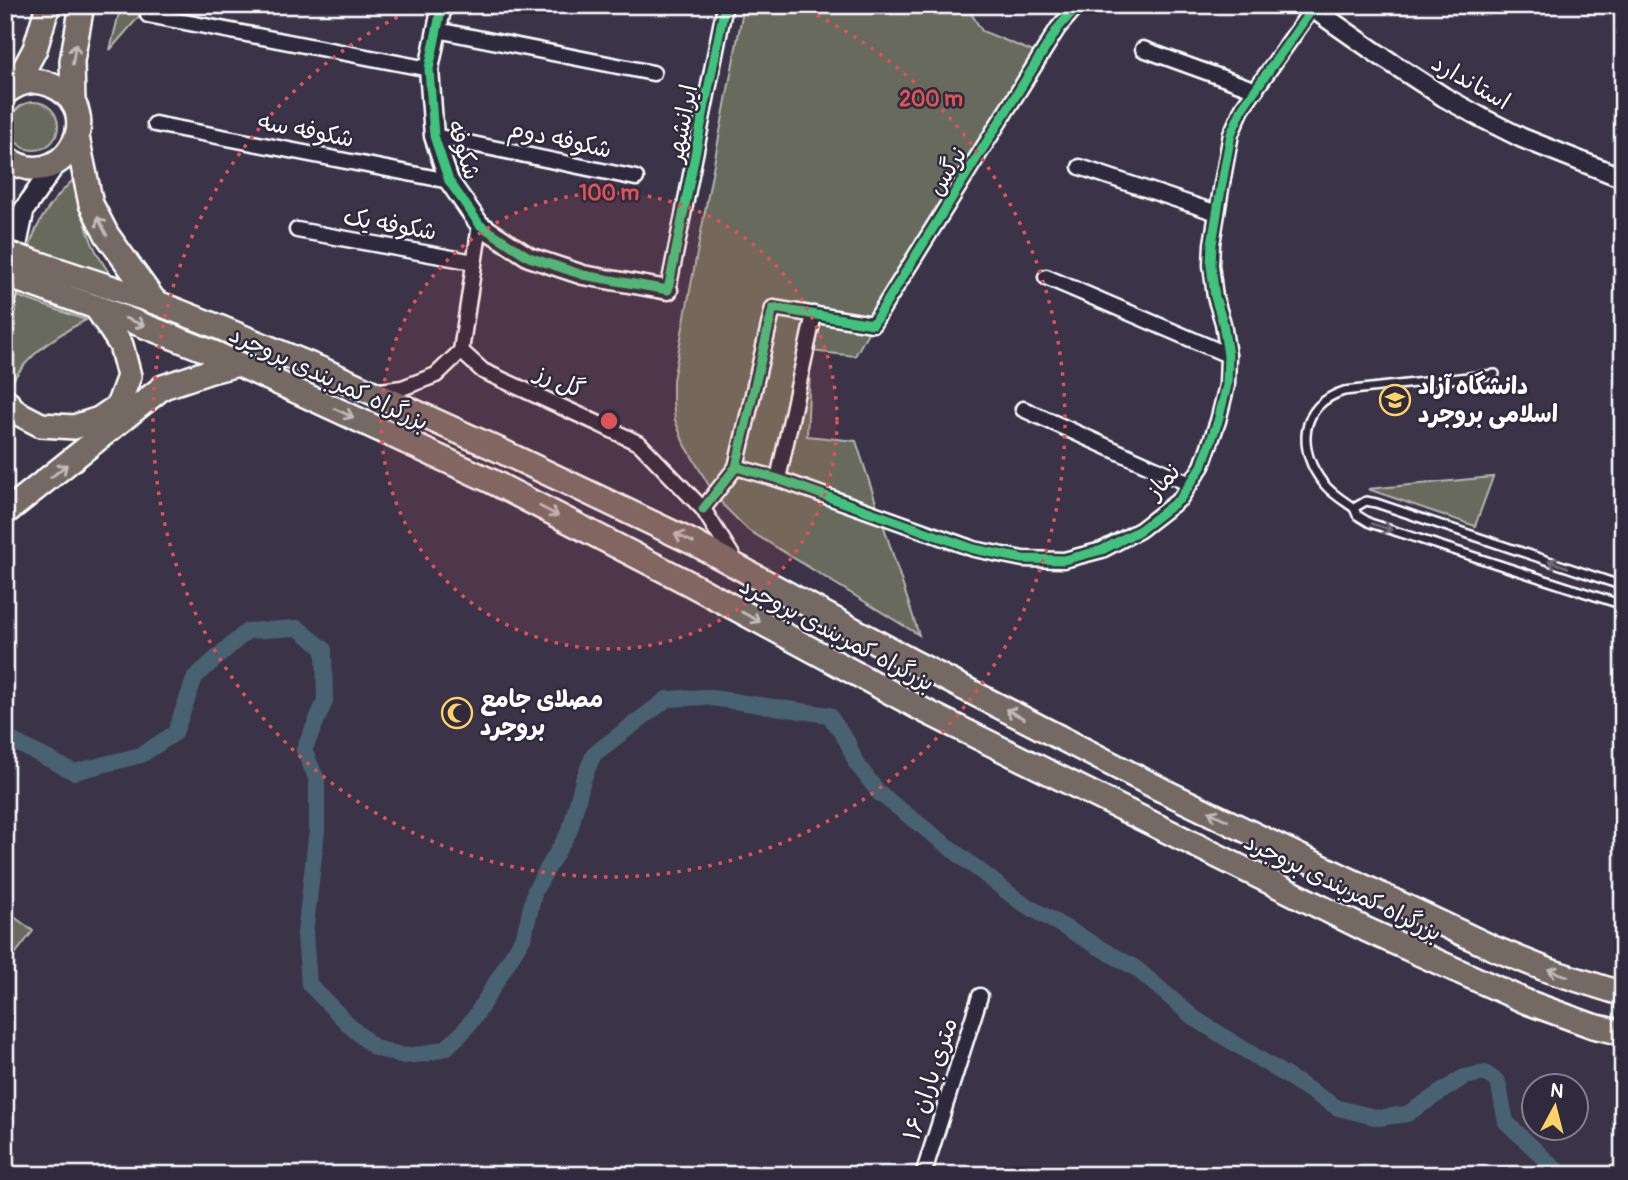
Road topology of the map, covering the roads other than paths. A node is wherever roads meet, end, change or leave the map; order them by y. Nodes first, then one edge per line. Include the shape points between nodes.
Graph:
1 (47, 5) edge
2 (82, 5) edge
3 (442, 5) edge
4 (725, 5) edge
5 (1078, 5) edge
6 (1312, 6) edge
7 (148, 15) dead end
8 (437, 30) junction
9 (1143, 49) dead end
10 (429, 69) junction
11 (653, 73) dead end
12 (10, 89) edge
13 (1256, 90) junction
14 (73, 103) junction
15 (155, 124) dead end
16 (434, 136) junction
17 (77, 137) junction
18 (5, 157) edge
19 (56, 163) junction
20 (1080, 167) dead end
21 (636, 178) dead end
22 (1623, 178) edge
23 (449, 181) junction
24 (1217, 213) junction
25 (480, 225) junction
26 (297, 230) dead end
27 (5, 253) edge
28 (474, 262) junction
29 (20, 273) edge
30 (1046, 277) dead end
31 (668, 290) joint
32 (5, 301) edge
33 (155, 302) junction
34 (96, 307) junction
35 (814, 314) junction
36 (461, 351) junction
37 (1228, 355) junction
38 (238, 364) junction
39 (1495, 374) dead end
40 (373, 393) junction
41 (5, 400) edge
42 (1023, 409) dead end
43 (736, 467) junction
44 (778, 479) junction
45 (1190, 484) junction
46 (1354, 508) junction
47 (703, 509) junction
48 (5, 513) edge
49 (739, 567) junction
50 (1623, 586) edge
51 (1623, 605) edge
52 (1623, 994) edge
53 (980, 996) dead end
54 (1623, 1033) edge
55 (923, 1175) edge

1 - 12 main road via 35,49
14 -> 2 main road via 72,61
3 - 8 street, شکوفه
4 - 31 street, ایرانشهر
5 - 35 street, نرگس via 1058,28 873,324
6 - 13 street, نماز
6 - 22 street, استاندارد via 1444,97 1522,138
7 - 10 street
8 - 10 street, شکوفه
8 - 11 street
9 - 13 street
10 - 16 street, شکوفه
12 - 14 main road via 24,82 47,83
13 - 24 street, نماز via 1242,107 1231,134
14 - 17 main road via 79,121
15 - 23 street, شکوفه سه
16 - 21 street, شکوفه دوم
16 - 23 street, شکوفه
17 - 19 main road
33 -> 17 main road via 107,235 91,204
18 - 19 main road via 23,167
19 - 32 main road via 24,211
20 - 24 street
23 - 25 street, شکوفه
24 - 37 street, نماز via 1211,265
25 - 28 street
25 - 31 street, شکوفه via 529,257 583,275
26 - 28 street, شکوفه یک
27 - 29 main road, bridge
28 - 36 street
29 - 33 main road, بزرگراه کمربندی بروجرد
29 - 34 main road, بزرگراه کمربندی بروجرد
30 - 37 street
33 - 40 main road, بزرگراه کمربندی بروجرد
34 -> 38 main road, بزرگراه کمربندی بروجرد
34 - 41 main road via 121,345 129,376 118,406 99,419 74,427 41,425 16,412
35 - 43 street via 773,308
35 - 44 street
36 - 40 street via 436,375
36 - 47 street, گل رز via 483,371 640,444
37 - 45 street, نماز via 1227,385 1218,421 1202,466
48 -> 38 main road via 163,387
38 -> 54 main road, بزرگراه کمربندی بروجرد via 491,481 925,711 1367,930 1527,1002
39 - 46 lane via 1344,391 1320,404 1310,416 1306,432 1308,453 1323,484
49 -> 40 main road, بزرگراه کمربندی بروجرد
42 - 45 street
43 - 44 street, نماز
43 - 47 street
44 - 45 street, نماز via 974,549 1023,559 1064,560 1102,550 1140,530 1180,499
50 -> 46 lane via 1376,503 1366,501
46 -> 51 lane via 1370,523
47 - 49 street, گل رز
52 -> 49 main road, بزرگراه کمربندی بروجرد via 1493,948 1267,840 977,695
53 - 55 street, ۱۶ متری باران

